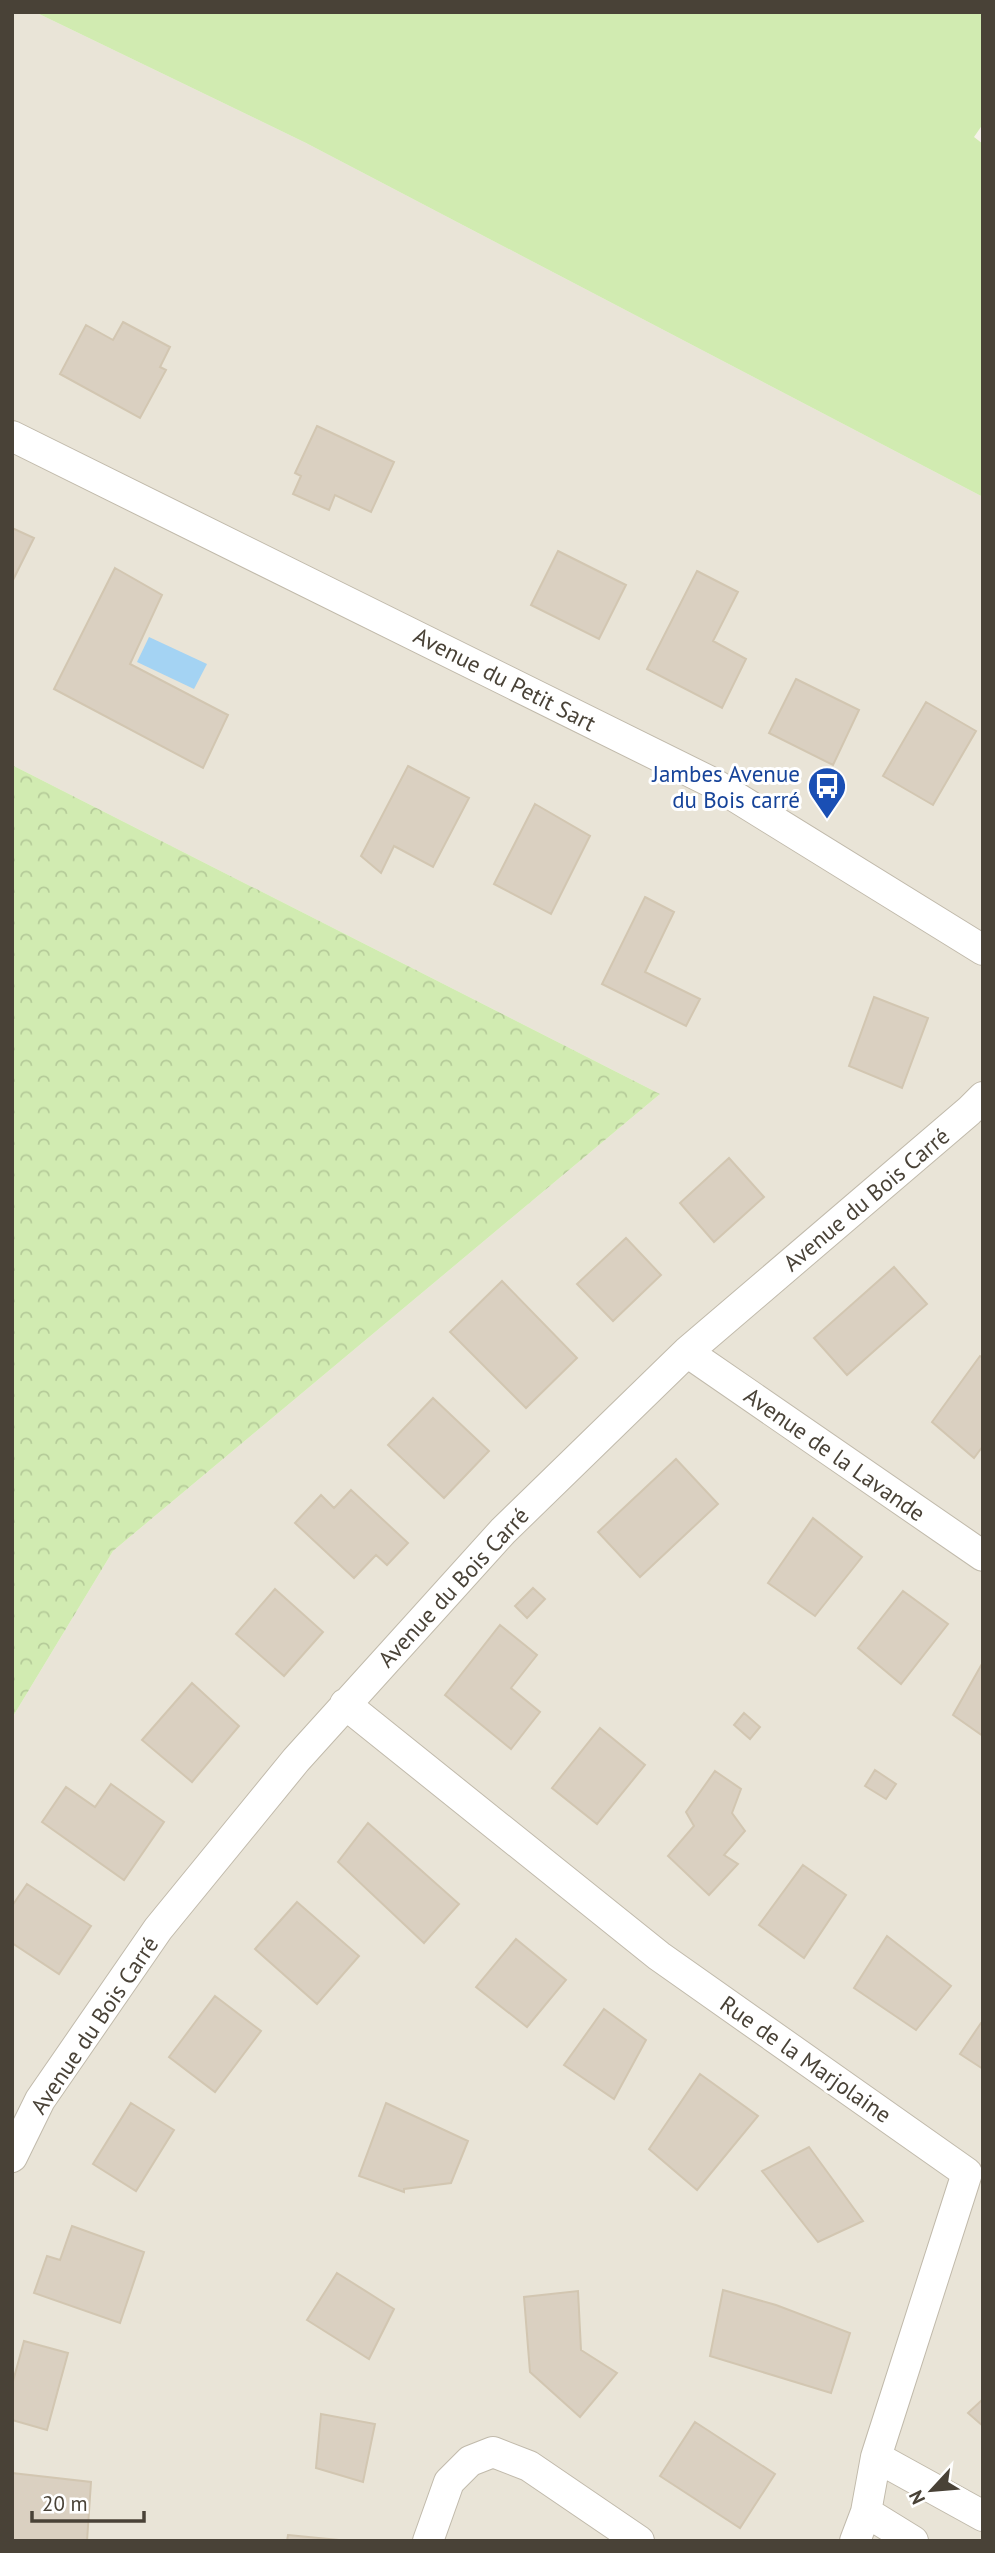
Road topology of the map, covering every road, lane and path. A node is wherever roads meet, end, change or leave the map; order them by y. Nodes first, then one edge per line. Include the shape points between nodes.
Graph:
1 (12, 436) edge
2 (983, 950) edge
3 (983, 1097) edge
4 (687, 1352) junction
5 (983, 1556) edge
6 (345, 1704) junction
7 (12, 2157) edge
8 (876, 2457) junction
9 (866, 2512) junction
10 (983, 2516) edge
11 (428, 2541) edge
12 (639, 2541) edge
13 (855, 2541) edge
14 (913, 2541) edge

1 - 2 street, Avenue du Petit Sart via 713,783
3 - 4 street, Avenue du Bois Carré
4 - 5 street, Avenue de la Lavande
4 - 6 street, Avenue du Bois Carré via 503,1531
6 - 7 street, Avenue du Bois Carré via 158,1929 40,2100
6 - 8 street, Rue de la Marjolaine via 659,1956 967,2173
8 - 9 street, Rue de la Marjolaine
8 - 10 street
9 - 13 street, Rue de la Marjolaine
9 - 14 street
11 - 12 street via 449,2482 470,2461 492,2452 529,2466

